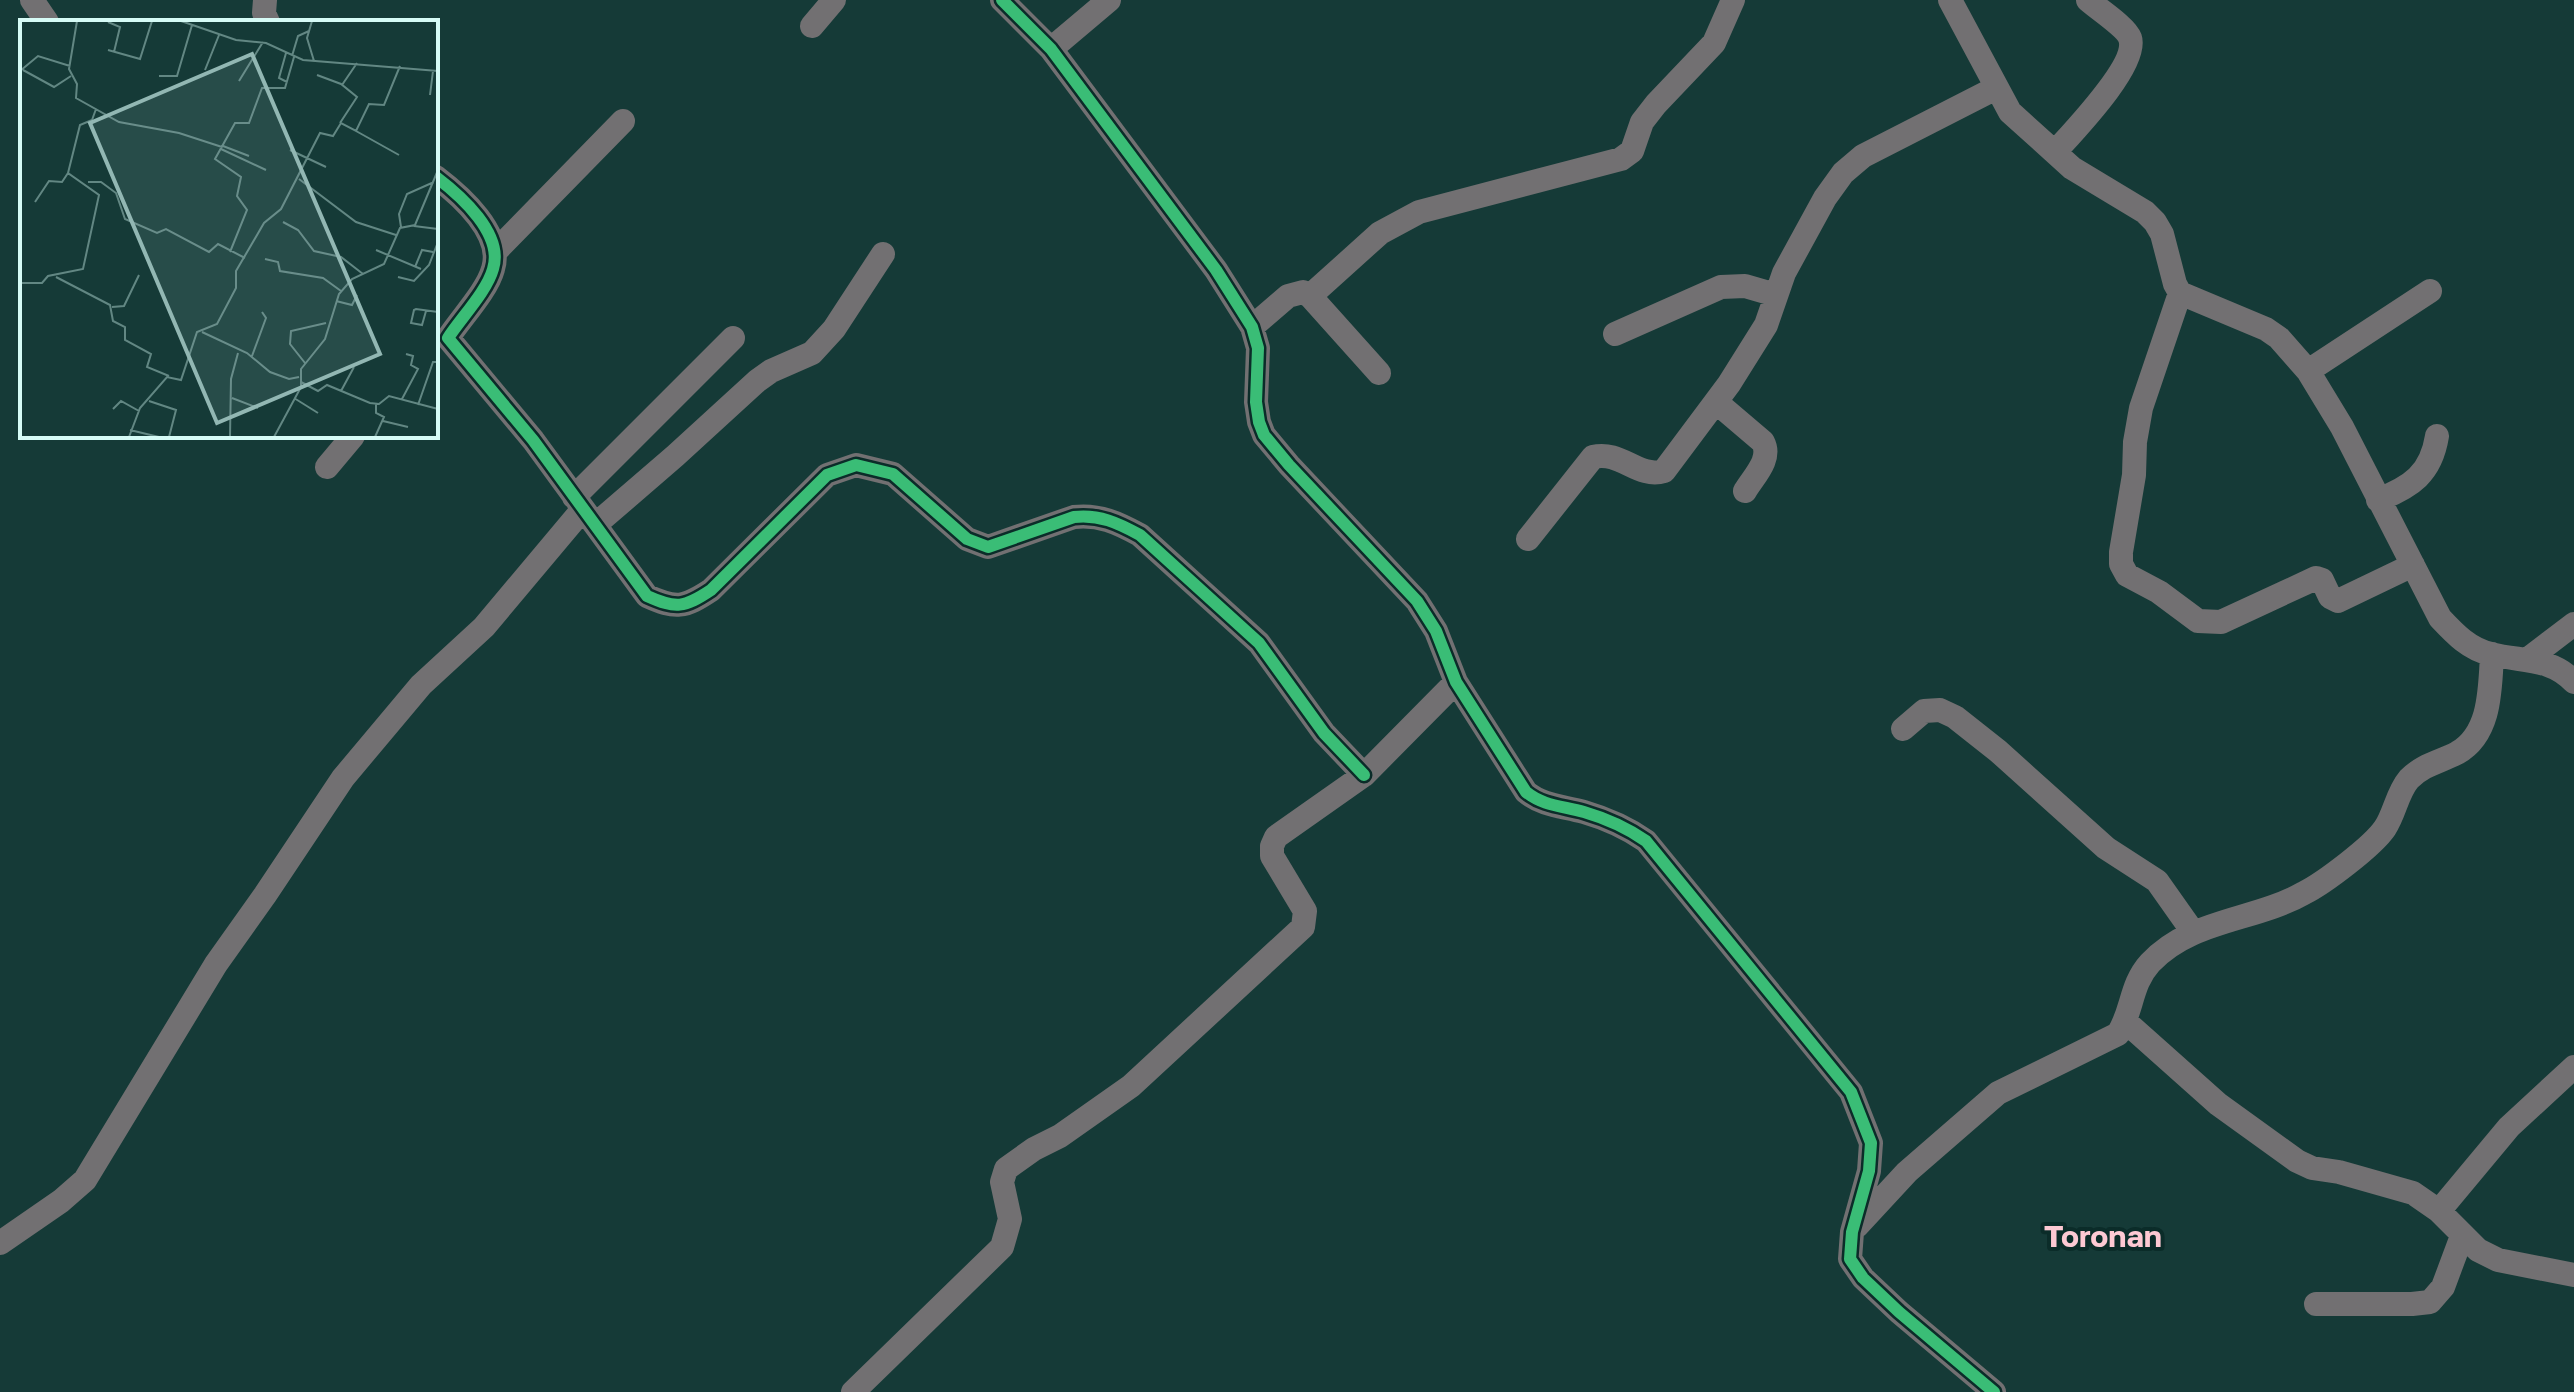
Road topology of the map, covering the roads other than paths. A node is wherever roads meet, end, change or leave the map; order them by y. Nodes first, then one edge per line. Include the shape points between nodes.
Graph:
1 (32, 0) edge
2 (265, 0) edge
3 (834, 0) edge
4 (1002, 0) edge
5 (1109, 0) edge
6 (1733, 0) edge
7 (1950, 0) edge
8 (2088, 0) edge
9 (46, 20) edge
10 (267, 20) edge
11 (812, 26) dead end
12 (1051, 49) junction
13 (1996, 88) junction
14 (623, 121) dead end
15 (2055, 152) junction
16 (438, 179) edge
17 (495, 252) junction
18 (883, 254) dead end
19 (2430, 291) dead end
20 (2180, 293) junction
21 (1776, 295) junction
22 (1310, 296) junction
23 (1252, 327) junction
24 (1615, 334) dead end
25 (733, 338) dead end
26 (442, 343) edge
27 (2308, 371) junction
28 (1379, 373) dead end
29 (1716, 402) junction
30 (2437, 436) dead end
31 (351, 438) edge
32 (327, 467) dead end
33 (1745, 491) dead end
34 (2378, 500) junction
35 (584, 510) junction
36 (1528, 539) dead end
37 (2413, 565) junction
38 (2574, 624) edge
39 (2492, 654) junction
40 (2528, 659) junction
41 (1456, 682) junction
42 (2574, 682) edge
43 (1903, 729) dead end
44 (1364, 775) junction
45 (2193, 932) junction
46 (2126, 1022) junction
47 (2574, 1067) edge
48 (2439, 1211) junction
49 (1852, 1232) junction
50 (2462, 1236) junction
51 (0, 1243) edge
52 (2574, 1275) edge
53 (2316, 1304) dead end
54 (853, 1392) edge
55 (1994, 1392) edge

1 - 9 street
2 - 10 street
3 - 11 street
4 - 12 street
5 - 12 street
6 - 22 street via 1714,43 1656,104 1642,122 1632,151 1621,159 1419,212 1380,233
7 - 13 street
8 - 15 street via 2126,33 2131,48 2097,104
12 - 23 street via 1216,270
13 - 15 street via 2010,112
13 - 21 street via 1874,149 1843,173
14 - 17 street
15 - 20 street via 2155,222
16 - 17 street via 469,206
17 - 26 street via 485,284
18 - 35 street via 812,353 771,371 675,456
19 - 27 street
20 - 27 street via 2266,329
20 - 37 street via 2141,408 2121,552 2127,575 2198,621 2221,622 2316,578 2338,601
21 - 24 street via 1745,286 1721,287
21 - 29 street via 1766,325
22 - 23 street via 1288,296
22 - 28 street
23 - 41 street via 1258,348 1256,402 1264,435 1417,601 1436,631
25 - 35 street
26 - 35 street via 533,440
27 - 34 street
29 - 33 street via 1766,448
29 - 36 street via 1664,471 1647,472 1613,456 1593,457
30 - 34 street via 2425,472 2403,490
31 - 32 street
34 - 37 street
35 - 44 street via 647,596 670,606 692,603 711,590 827,475 856,465 893,474 967,539 988,547 1074,517 1117,522 1140,535 1259,643 1324,733
35 - 51 street via 484,627 421,685 343,778 216,964 85,1180
37 - 39 street via 2440,618 2457,637
38 - 40 street
39 - 40 street
39 - 45 street via 2485,716 2475,737 2409,780 2385,828 2361,851 2304,894
40 - 42 street via 2554,666
41 - 44 street
41 - 49 street via 1526,792 1538,802 1621,824 1646,841 1851,1092 1871,1143
43 - 45 street via 1924,711 1940,710 1955,717 2106,848 2157,881
44 - 54 street via 1276,837 1272,846 1272,856 1305,911 1303,927 1131,1086 1006,1169 1002,1182 1010,1219 1002,1247
45 - 46 street via 2151,962 2134,986
46 - 48 street via 2218,1104 2297,1161 2413,1193
46 - 49 street via 2118,1034 1998,1093 1907,1172
47 - 48 street via 2509,1127
48 - 50 street
49 - 55 street via 1850,1259 1863,1278
50 - 52 street via 2498,1260
50 - 53 street via 2443,1287 2430,1302

